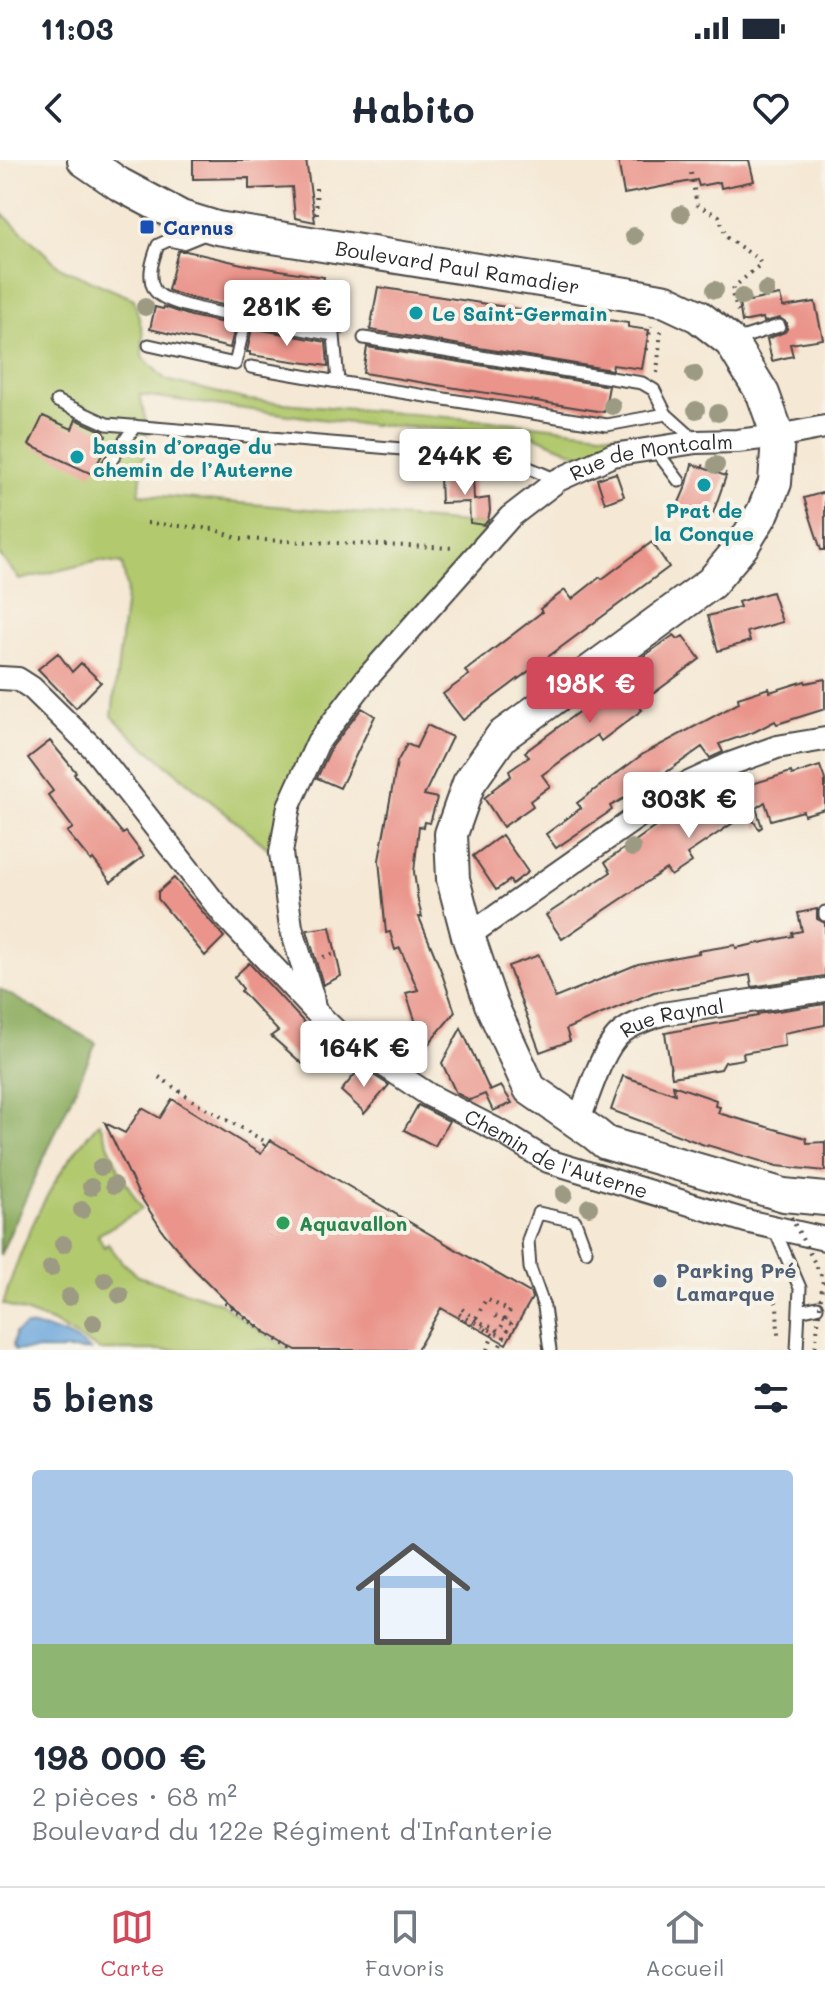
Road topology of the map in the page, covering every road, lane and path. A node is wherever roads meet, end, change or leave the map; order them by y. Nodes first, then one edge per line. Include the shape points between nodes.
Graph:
1 (84, 160) edge
2 (691, 173) dead end
3 (316, 188) dead end
4 (317, 218) dead end
5 (217, 228) junction
6 (736, 304) dead end
7 (253, 320) dead end
8 (779, 326) dead end
9 (661, 328) dead end
10 (651, 330) dead end
11 (364, 338) dead end
12 (731, 342) junction
13 (149, 345) dead end
14 (646, 350) dead end
15 (251, 367) dead end
16 (658, 369) dead end
17 (338, 382) junction
18 (57, 401) dead end
19 (666, 414) junction
20 (135, 426) junction
21 (825, 427) edge
22 (778, 436) junction
23 (654, 447) junction
24 (694, 452) junction
25 (105, 469) dead end
26 (726, 474) dead end
27 (558, 480) junction
28 (679, 481) dead end
29 (147, 523) dead end
30 (456, 548) dead end
31 (0, 678) edge
32 (825, 739) edge
33 (468, 936) junction
34 (825, 990) edge
35 (314, 1010) junction
36 (159, 1077) dead end
37 (598, 1135) junction
38 (260, 1151) dead end
39 (825, 1199) edge
40 (782, 1222) junction
41 (825, 1239) edge
42 (586, 1251) dead end
43 (743, 1296) dead end
44 (225, 1302) dead end
45 (817, 1307) dead end
46 (799, 1311) junction
47 (495, 1316) dead end
48 (778, 1335) dead end
49 (504, 1337) junction
50 (294, 1350) edge
51 (487, 1350) edge
52 (498, 1350) edge
53 (550, 1350) edge
54 (797, 1350) edge
55 (815, 1350) edge

1 - 5 main road, Boulevard Paul Ramadier via 181,217
2 - 6 path via 697,205 719,216 726,237 761,264 734,287
3 - 4 path
5 - 12 main road, Boulevard Paul Ramadier via 666,301 698,316
5 - 13 lane via 183,243 169,240 158,245 151,265 154,289 172,302 239,317 244,326 235,364
7 - 17 lane via 334,335
8 - 12 lane
9 - 16 path
10 - 14 path
11 - 19 lane via 642,383 654,390
12 - 22 main road, Boulevard Paul Ramadier via 763,394
15 - 17 lane
17 - 19 lane via 607,425
18 - 20 lane via 107,424
19 - 24 lane
20 - 25 lane
20 - 27 lane via 494,453
21 - 22 street, Rue de Montcalm
22 - 24 street, Rue de Montcalm
22 - 33 main road via 775,483 763,512 711,583 502,736 469,783 451,834 453,879
23 - 24 street, Rue de Montcalm
23 - 27 street, Rue de Montcalm via 613,455
23 - 28 lane
24 - 26 path
27 - 35 street, Rue de Montcalm via 510,517 367,678 318,742 289,806 281,853 291,927
29 - 30 path via 213,529 240,539
31 - 35 street, Chemin de l'Auterne via 18,679 32,688 93,748 225,916
32 - 33 street via 777,747 680,787
33 - 37 main road via 491,1004 530,1089
34 - 37 street, Rue Raynal via 662,1014 637,1023 607,1051
35 - 40 street, Chemin de l'Auterne via 343,1038 429,1095 548,1161 746,1221
36 - 38 path via 266,1142
37 - 39 main road via 784,1195
40 - 41 street, Chemin de l'Auterne
40 - 46 lane via 800,1288
40 - 55 path, bridge via 823,1279
42 - 53 lane via 575,1221 538,1213 528,1240 530,1268 544,1307
43 - 48 path via 770,1290 777,1304
44 - 50 path
45 - 46 lane
46 - 54 lane
47 - 49 path via 511,1324
49 - 51 path via 474,1322 480,1311 486,1299 510,1311 499,1331 478,1321 470,1315 460,1311 493,1335
49 - 52 path

